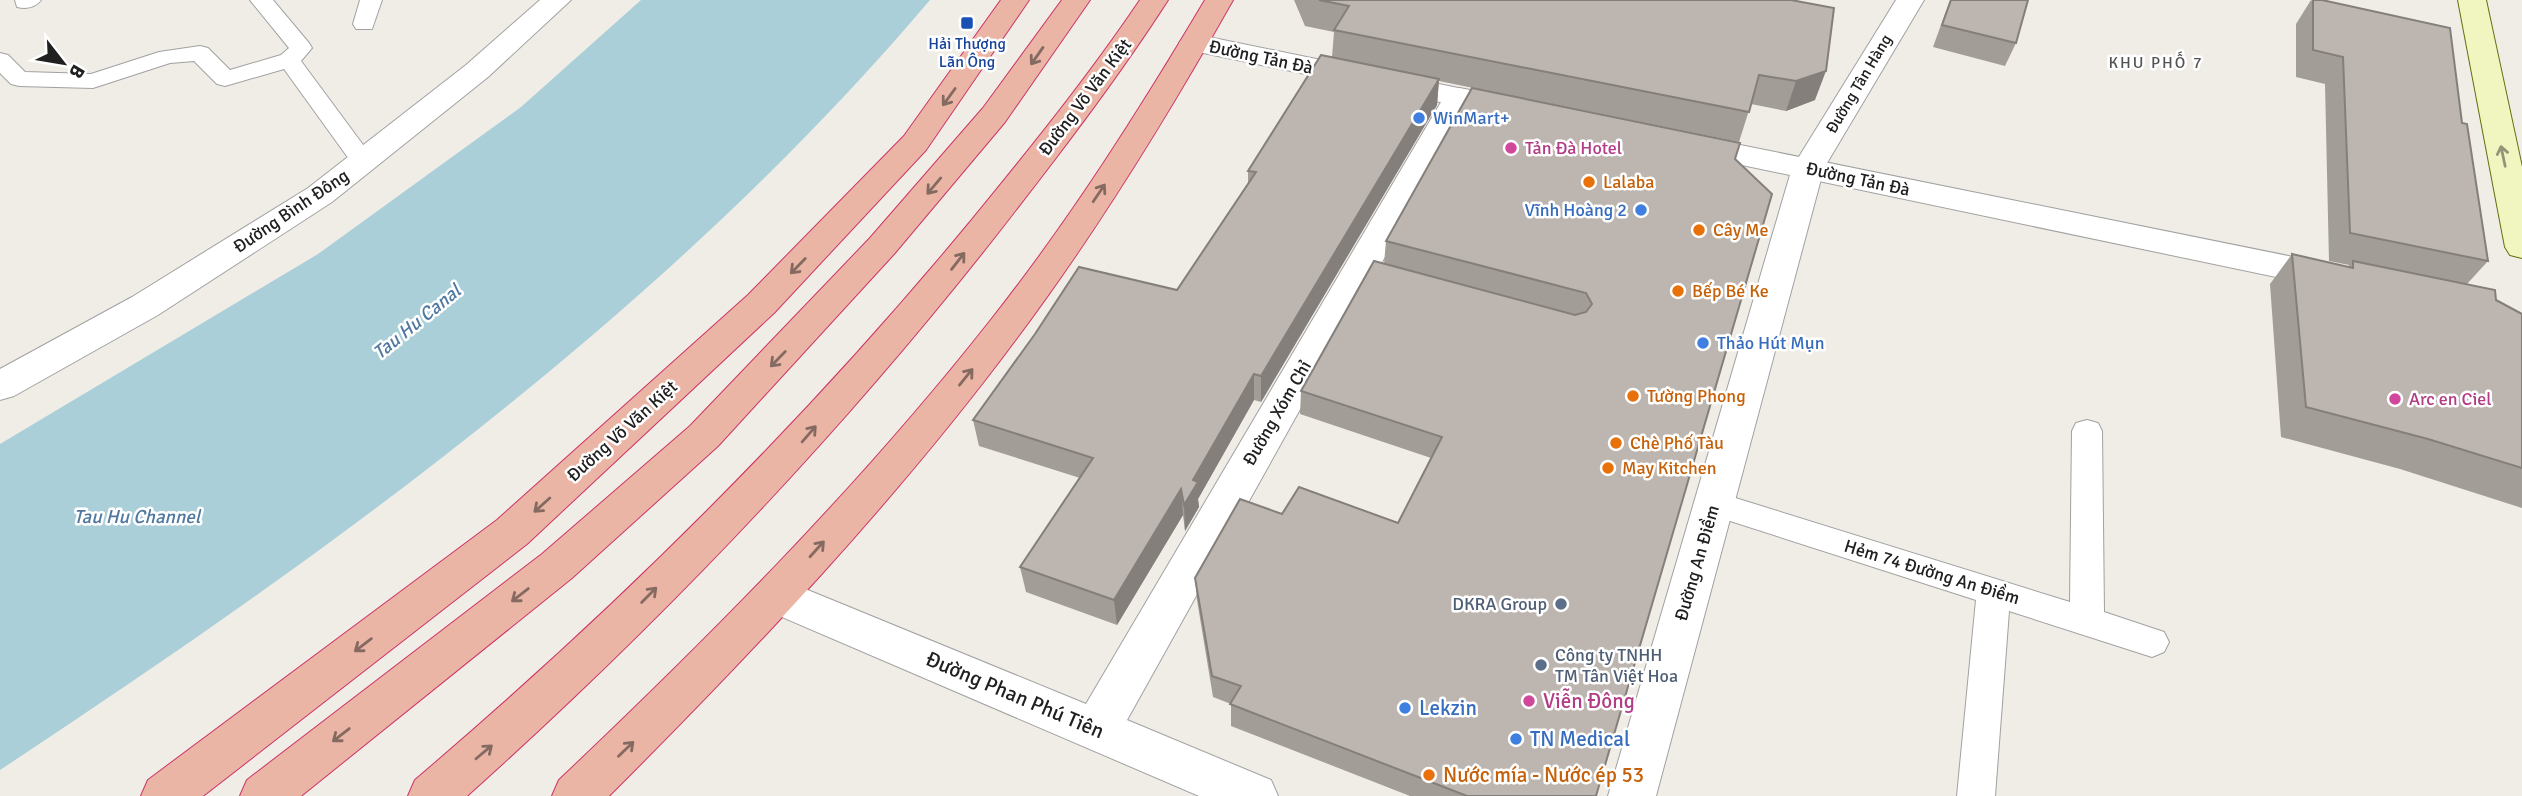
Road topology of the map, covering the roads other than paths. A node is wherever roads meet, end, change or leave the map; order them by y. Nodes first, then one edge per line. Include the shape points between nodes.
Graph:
1 (261, 0) edge
2 (371, 0) edge
3 (557, 0) edge
4 (1015, 0) edge
5 (1076, 0) edge
6 (1154, 0) edge
7 (1219, 0) edge
8 (1910, 0) edge
9 (2472, 0) edge
10 (364, 24) dead end
11 (1194, 43) junction
12 (0, 60) edge
13 (289, 60) junction
14 (1459, 97) junction
15 (1553, 116) edge
16 (1661, 138) edge
17 (363, 161) junction
18 (1808, 169) junction
19 (2522, 247) edge
20 (2361, 283) edge
21 (0, 386) edge
22 (2087, 432) dead end
23 (1713, 503) junction
24 (1994, 592) junction
25 (776, 595) junction
26 (2087, 621) junction
27 (2152, 642) dead end
28 (1097, 729) junction
29 (165, 796) edge
30 (264, 796) edge
31 (432, 796) edge
32 (576, 796) edge
33 (1254, 796) edge
34 (1632, 796) edge
35 (1976, 796) edge

1 - 13 lane via 300,48
2 - 10 lane
3 - 17 street, Đường Bình Đông via 477,71
4 -> 29 highway, Đường Võ Văn Kiệt via 915,143 761,304 512,532
5 -> 30 highway via 994,115 891,236 704,436 556,566
31 -> 6 highway, Đường Võ Văn Kiệt via 530,713 780,467 944,279 1116,60
7 - 11 highway
8 - 18 street, Đường Tân Hàng
19 -> 9 main road
11 - 14 street, Đường Tản Đà
25 -> 11 highway via 986,352 1069,238
12 - 13 lane via 19,79 93,81 167,57 200,53 225,79
13 - 17 lane
14 - 15 street, Đường Tản Đà
14 - 28 street, Đường Xóm Chỉ via 1372,274
16 - 18 street, Đường Tản Đà
17 - 21 street, Đường Bình Đông via 320,195 145,306
18 - 20 street, Đường Tản Đà
18 - 23 street, Đường An Điềm
22 - 26 lane
23 - 24 lane, Hẻm 74 Đường An Điềm
23 - 34 street, Đường An Điềm
24 - 26 lane, Hẻm 74 Đường An Điềm
24 - 35 lane
25 - 28 street, Đường Phan Phú Tiên
32 -> 25 highway
26 - 27 lane, Hẻm 74 Đường An Điềm
28 - 33 street, Đường Phan Phú Tiên

